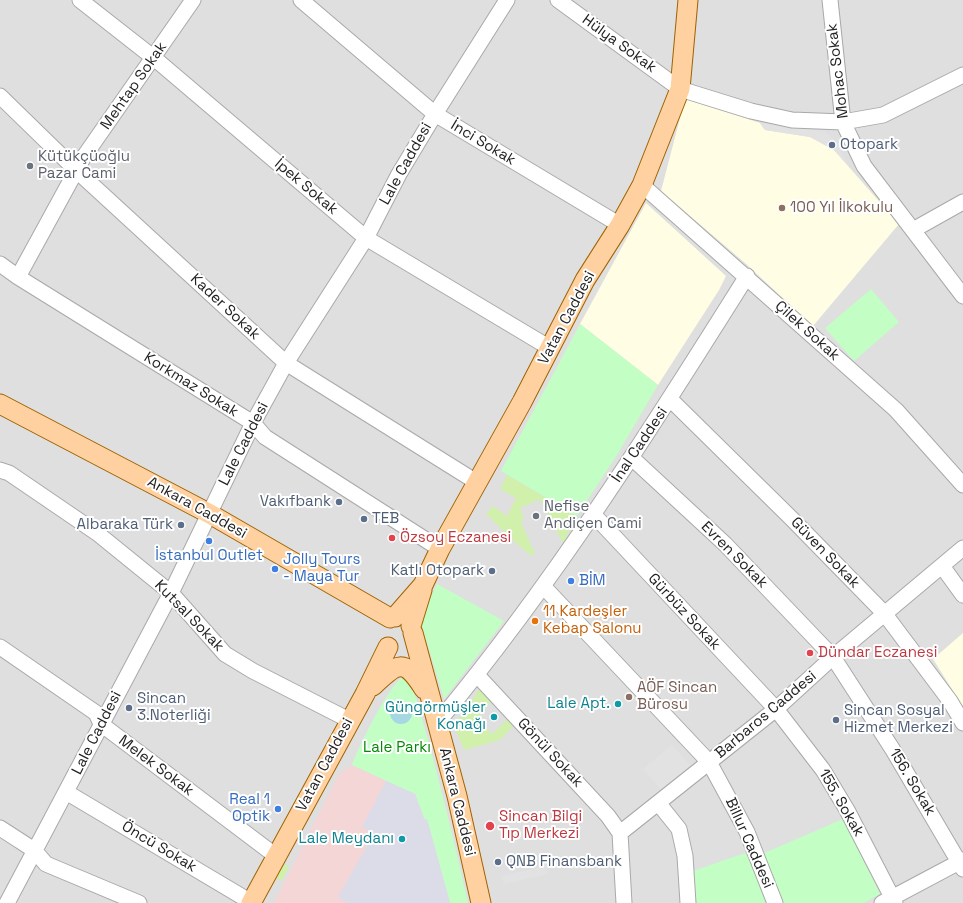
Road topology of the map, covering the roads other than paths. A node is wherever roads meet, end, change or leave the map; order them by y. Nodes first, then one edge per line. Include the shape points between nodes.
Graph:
1 (80, 0) edge
2 (192, 0) edge
3 (301, 0) edge
4 (507, 0) edge
5 (558, 0) edge
6 (688, 0) edge
7 (830, 0) edge
8 (154, 58) junction
9 (963, 74) edge
10 (680, 89) junction
11 (0, 96) edge
12 (434, 114) junction
13 (842, 122) junction
14 (76, 171) junction
15 (642, 185) junction
16 (963, 202) edge
17 (620, 225) junction
18 (913, 230) junction
19 (366, 238) junction
20 (0, 264) edge
21 (747, 276) junction
22 (18, 277) junction
23 (963, 296) edge
24 (550, 348) junction
25 (286, 363) junction
26 (670, 400) junction
27 (0, 404) edge
28 (253, 423) junction
29 (632, 458) junction
30 (0, 470) edge
31 (478, 483) junction
32 (963, 486) edge
33 (210, 514) junction
34 (592, 514) junction
35 (963, 548) edge
36 (440, 549) junction
37 (942, 566) junction
38 (543, 586) junction
39 (171, 592) junction
40 (963, 595) edge
41 (884, 613) junction
42 (402, 624) junction
43 (0, 647) edge
44 (388, 647) junction
45 (833, 657) junction
46 (477, 675) junction
47 (365, 694) junction
48 (432, 700) junction
49 (776, 709) junction
50 (349, 720) junction
51 (438, 722) junction
52 (963, 723) edge
53 (101, 724) junction
54 (709, 762) junction
55 (66, 792) junction
56 (659, 804) junction
57 (0, 828) edge
58 (620, 833) junction
59 (34, 850) junction
60 (276, 856) junction
61 (962, 863) edge
62 (890, 901) edge
63 (10, 902) edge
64 (251, 902) edge
65 (139, 903) edge
66 (481, 903) edge
67 (624, 903) edge
68 (688, 903) edge
69 (775, 903) edge

1 - 8 street, İpek Sokak
2 - 8 street, Mehtap Sokak
3 - 12 street, İnci Sokak
4 - 12 street, Lale Caddesi
5 - 10 street, Hülya Sokak
6 - 10 main road, Vatan Caddesi
7 - 13 street, Mohac Sokak
8 - 14 street, Mehtap Sokak
8 - 19 street, İpek Sokak
9 - 13 street, Hülya Sokak via 883,115
10 - 13 street, Hülya Sokak via 751,111 792,120
10 - 15 main road, Vatan Caddesi
11 - 14 street, Kader Sokak
12 - 17 street, İnci Sokak
12 - 19 street, Lale Caddesi
13 - 18 street, Mohac Sokak via 864,166
14 - 22 street, Mehtap Sokak
14 - 25 street, Kader Sokak
15 - 17 main road, Vatan Caddesi
15 - 21 street, Çilek Sokak
16 - 18 street
17 - 24 main road, Vatan Caddesi via 585,280
18 - 23 street, Mohac Sokak
19 - 24 street, İpek Sokak
19 - 25 street, Lale Caddesi
20 - 22 street, Korkmaz Sokak
21 - 26 street, İnal Caddesi
21 - 32 street, Çilek Sokak via 896,410
22 - 28 street, Korkmaz Sokak
24 - 31 main road, Vatan Caddesi
25 - 28 street, Lale Caddesi
25 - 31 street, Kader Sokak
26 - 29 street, İnal Caddesi
26 - 41 street, Güven Sokak
27 - 33 main road, Ankara Caddesi
28 - 33 street, Lale Caddesi
28 - 36 street, Korkmaz Sokak via 265,437
29 - 34 street, İnal Caddesi
29 - 45 street, Evren Sokak via 725,544
30 - 39 street, Kutsal Sokak via 9,473 97,533
31 - 36 main road, Vatan Caddesi
33 - 39 street, Lale Caddesi
33 - 42 main road, Ankara Caddesi
34 - 38 street, İnal Caddesi
34 - 49 street, Gürbüz Sokak
35 - 37 street, Barbaros Caddesi
36 - 42 main road, Vatan Caddesi
37 - 40 street
37 - 41 street, Barbaros Caddesi
38 - 46 street, İnal Caddesi
38 - 54 street, Billur Caddesi
39 - 50 street, Kutsal Sokak via 225,654 253,672
39 - 53 street, Lale Caddesi
41 - 45 street, Barbaros Caddesi
41 - 52 street, Güven Sokak via 950,701
42 - 44 main road via 383,625 382,639
42 - 44 main road via 412,638 407,646 398,649
42 - 48 main road, Ankara Caddesi
43 - 53 street, Melek Sokak via 96,713
44 - 47 main road, Vatan Caddesi
45 - 49 street, Barbaros Caddesi
45 - 61 street, 156. Sokak
46 - 51 street, İnal Caddesi
46 - 58 street, Gönül Sokak via 608,816
47 - 48 main road via 388,672 404,667 414,672
47 - 50 main road, Vatan Caddesi
48 - 51 main road, Ankara Caddesi
49 - 54 street, Barbaros Caddesi
49 - 62 street, 155. Sokak via 823,770 847,810
50 - 60 main road, Vatan Caddesi
51 - 66 main road, Ankara Caddesi
53 - 55 street, Lale Caddesi
53 - 60 street, Melek Sokak
54 - 56 street, Barbaros Caddesi
54 - 69 street, Billur Caddesi via 747,832
55 - 59 street, Lale Caddesi
55 - 64 street, Öncü Sokak
56 - 58 street, Barbaros Caddesi
56 - 68 street via 679,830 685,856
57 - 59 street
58 - 67 street
59 - 63 street, Lale Caddesi
59 - 65 street via 46,864
60 - 64 main road, Vatan Caddesi
61 - 62 street

